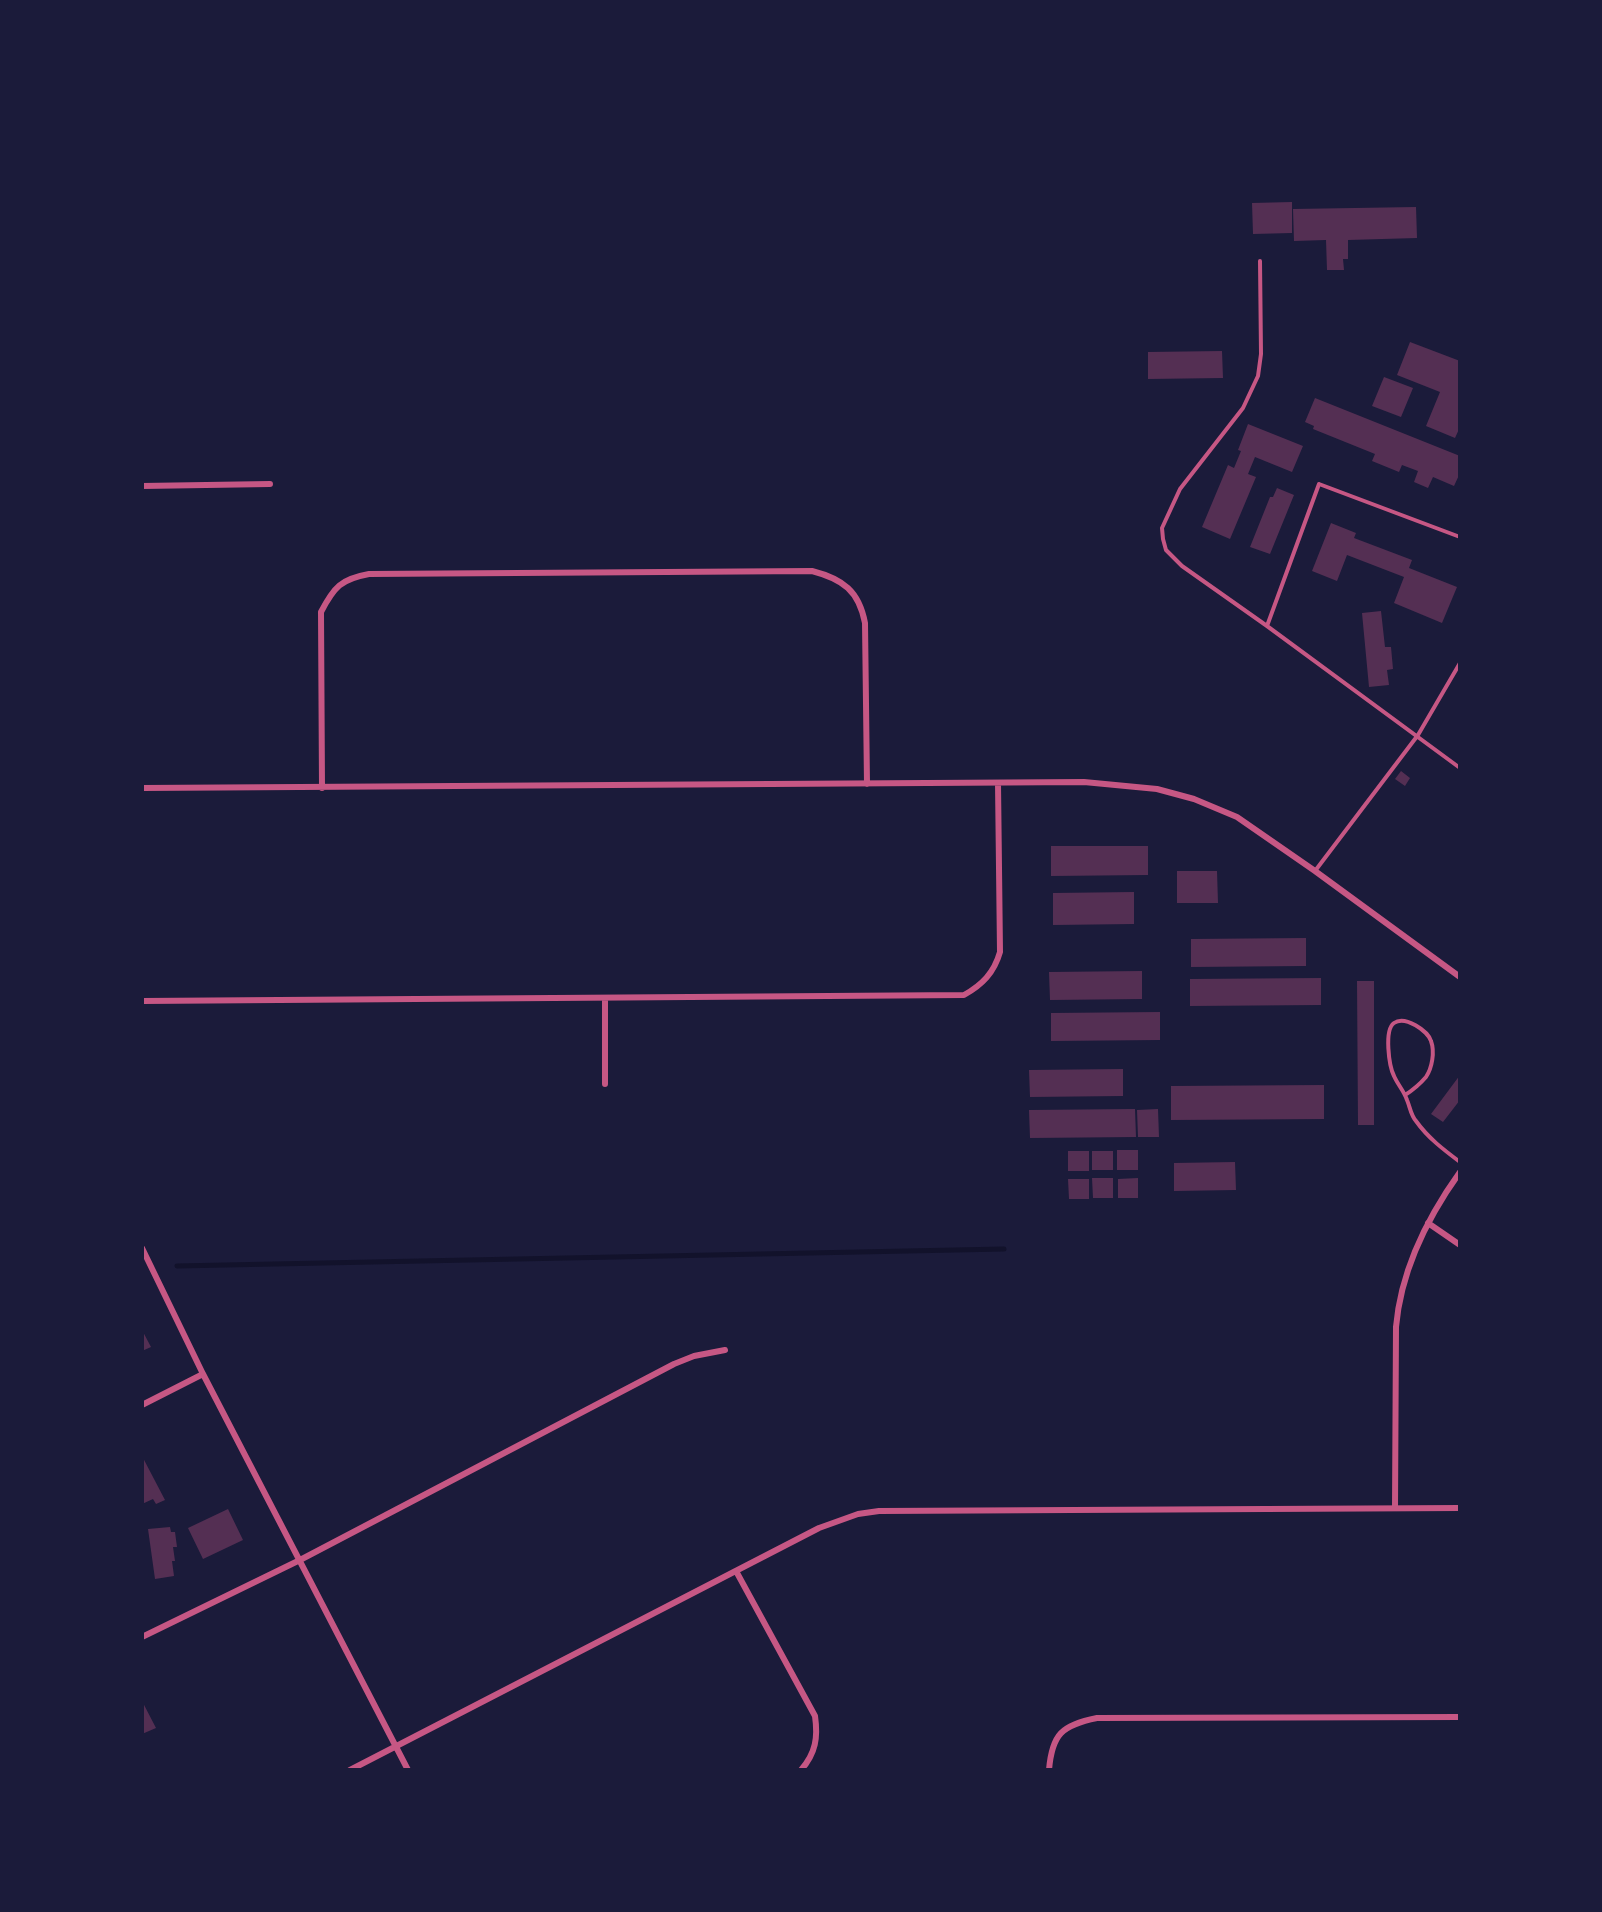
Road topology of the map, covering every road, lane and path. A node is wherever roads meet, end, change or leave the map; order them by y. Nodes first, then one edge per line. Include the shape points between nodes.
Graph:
1 (1260, 261) dead end
2 (270, 484) dead end
3 (142, 486) edge
4 (1460, 537) edge
5 (1267, 626) junction
6 (1460, 663) edge
7 (1418, 735) junction
8 (1460, 768) edge
9 (998, 783) junction
10 (867, 784) junction
11 (142, 788) edge
12 (322, 788) junction
13 (1316, 871) junction
14 (1460, 977) edge
15 (605, 998) junction
16 (142, 1001) edge
17 (605, 1084) dead end
18 (1405, 1095) junction
19 (1460, 1162) edge
20 (1460, 1172) edge
21 (1428, 1223) junction
22 (1460, 1245) edge
23 (142, 1248) edge
24 (725, 1350) dead end
25 (203, 1374) junction
26 (142, 1405) edge
27 (1395, 1507) junction
28 (1460, 1508) edge
29 (300, 1560) junction
30 (736, 1571) junction
31 (142, 1637) edge
32 (1460, 1717) edge
33 (396, 1747) junction
34 (350, 1770) edge
35 (408, 1770) edge
36 (801, 1770) edge
37 (1049, 1770) edge

1 - 5 lane via 1258,376 1244,408 1180,489 1162,528 1172,558
2 - 3 street
4 - 5 lane via 1319,484
5 - 7 lane
6 - 7 lane
7 - 8 lane
7 - 13 lane
9 - 10 street
9 - 13 street via 1123,784 1185,796 1237,818
9 - 15 street via 1000,952 997,963 979,987 964,995
10 - 12 street
10 - 12 street via 865,623 850,588 826,575 812,571 381,574 353,577 340,584 321,612
11 - 12 street
13 - 14 street
15 - 16 street
15 - 17 street
18 - 18 lane via 1393,1076 1389,1054 1389,1029 1398,1022 1416,1025 1432,1043 1427,1076
18 - 19 lane via 1414,1120
20 - 21 street
21 - 22 street
21 - 27 street via 1410,1262 1395,1327
23 - 25 street
24 - 29 street via 674,1364
25 - 26 street
25 - 29 street
27 - 28 street
27 - 30 street via 879,1511 819,1528
29 - 31 street
29 - 33 street
30 - 33 street
30 - 36 street via 815,1716 813,1755
32 - 37 street via 1097,1718 1067,1728 1055,1739
33 - 34 street
33 - 35 street

